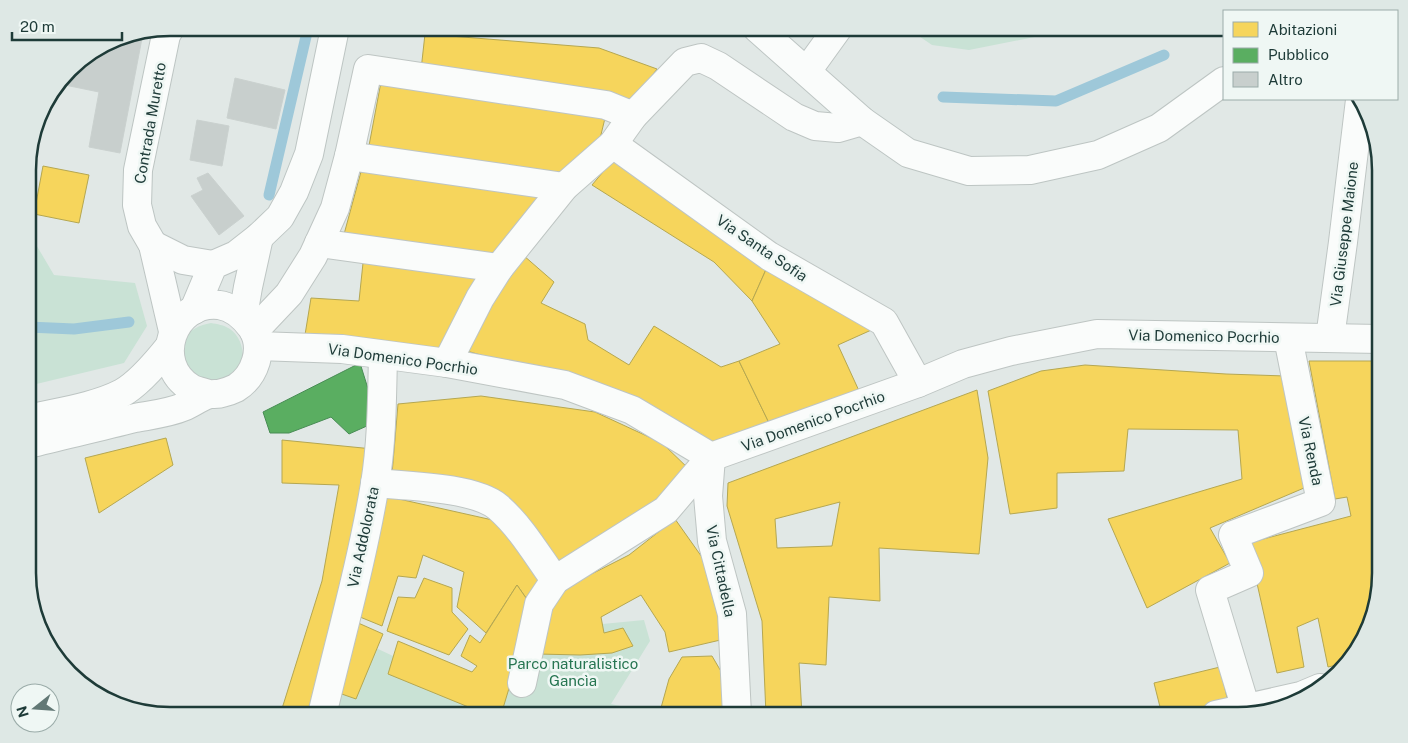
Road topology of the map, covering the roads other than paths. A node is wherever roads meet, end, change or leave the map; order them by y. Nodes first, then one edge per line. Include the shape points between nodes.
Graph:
1 (166, 36) edge
2 (333, 36) edge
3 (766, 36) edge
4 (832, 36) edge
5 (807, 72) junction
6 (1223, 82) edge
7 (1359, 112) edge
8 (633, 116) junction
9 (862, 121) junction
10 (613, 144) junction
11 (349, 156) junction
12 (564, 187) junction
13 (259, 238) junction
14 (319, 243) junction
15 (153, 245) junction
16 (213, 265) junction
17 (499, 268) junction
18 (194, 310) junction
19 (252, 331) junction
20 (1288, 338) junction
21 (1330, 338) junction
22 (171, 339) junction
23 (1372, 339) edge
24 (383, 355) junction
25 (447, 363) junction
26 (918, 384) junction
27 (209, 394) junction
28 (36, 417) edge
29 (36, 442) edge
30 (711, 457) junction
31 (375, 483) junction
32 (555, 580) junction
33 (522, 683) dead end
34 (737, 706) edge
35 (1245, 706) edge
36 (324, 707) edge

1 - 15 street, Contrada Muretto via 138,170 137,204 142,226
2 - 13 street via 309,154 280,217
3 - 5 street
4 - 5 street
5 - 9 street
6 - 9 street via 1159,128 1098,155 1030,170 969,171 908,152
7 - 21 street, Via Giuseppe Maione
8 - 9 street via 685,62 701,58 794,117 815,126 838,128
8 - 10 street
8 - 11 street via 606,105 368,69
10 - 12 street
10 - 26 street, Via Santa Sofia via 769,256 884,322
11 - 12 street
11 - 14 street via 335,208
12 - 17 street
13 - 16 street
13 - 19 street via 248,286
14 - 17 street
14 - 19 street via 290,294
15 - 16 street via 183,260
15 - 22 street, Contrada Muretto
16 - 18 street
17 - 25 street
18 - 19 street via 208,305 231,308
18 - 22 street via 181,320
19 - 24 street, Via Domenico Pocrhio
19 - 27 street via 255,366 248,379 221,394
20 - 21 street, Via Domenico Pocrhio
20 - 26 street, Via Domenico Pocrhio via 1097,334 963,364
20 - 35 street, Via Renda via 1321,502 1233,535 1249,573 1210,590
21 - 23 street, Via Domenico Pocrhio
22 - 27 street via 171,362 179,377 191,388
22 - 28 street via 147,373 123,393 94,404
24 - 25 street, Via Domenico Pocrhio
24 - 31 street, Via Addolorata via 382,429
25 - 30 street, Via Domenico Pocrhio via 564,385 632,410
26 - 30 street, Via Domenico Pocrhio
27 - 29 street via 182,407
30 - 32 street via 666,510
30 - 34 street, Via Cittadella via 708,496 712,541 732,614
31 - 32 street via 478,496 497,506
31 - 36 street, Via Addolorata
32 - 33 street via 539,604

